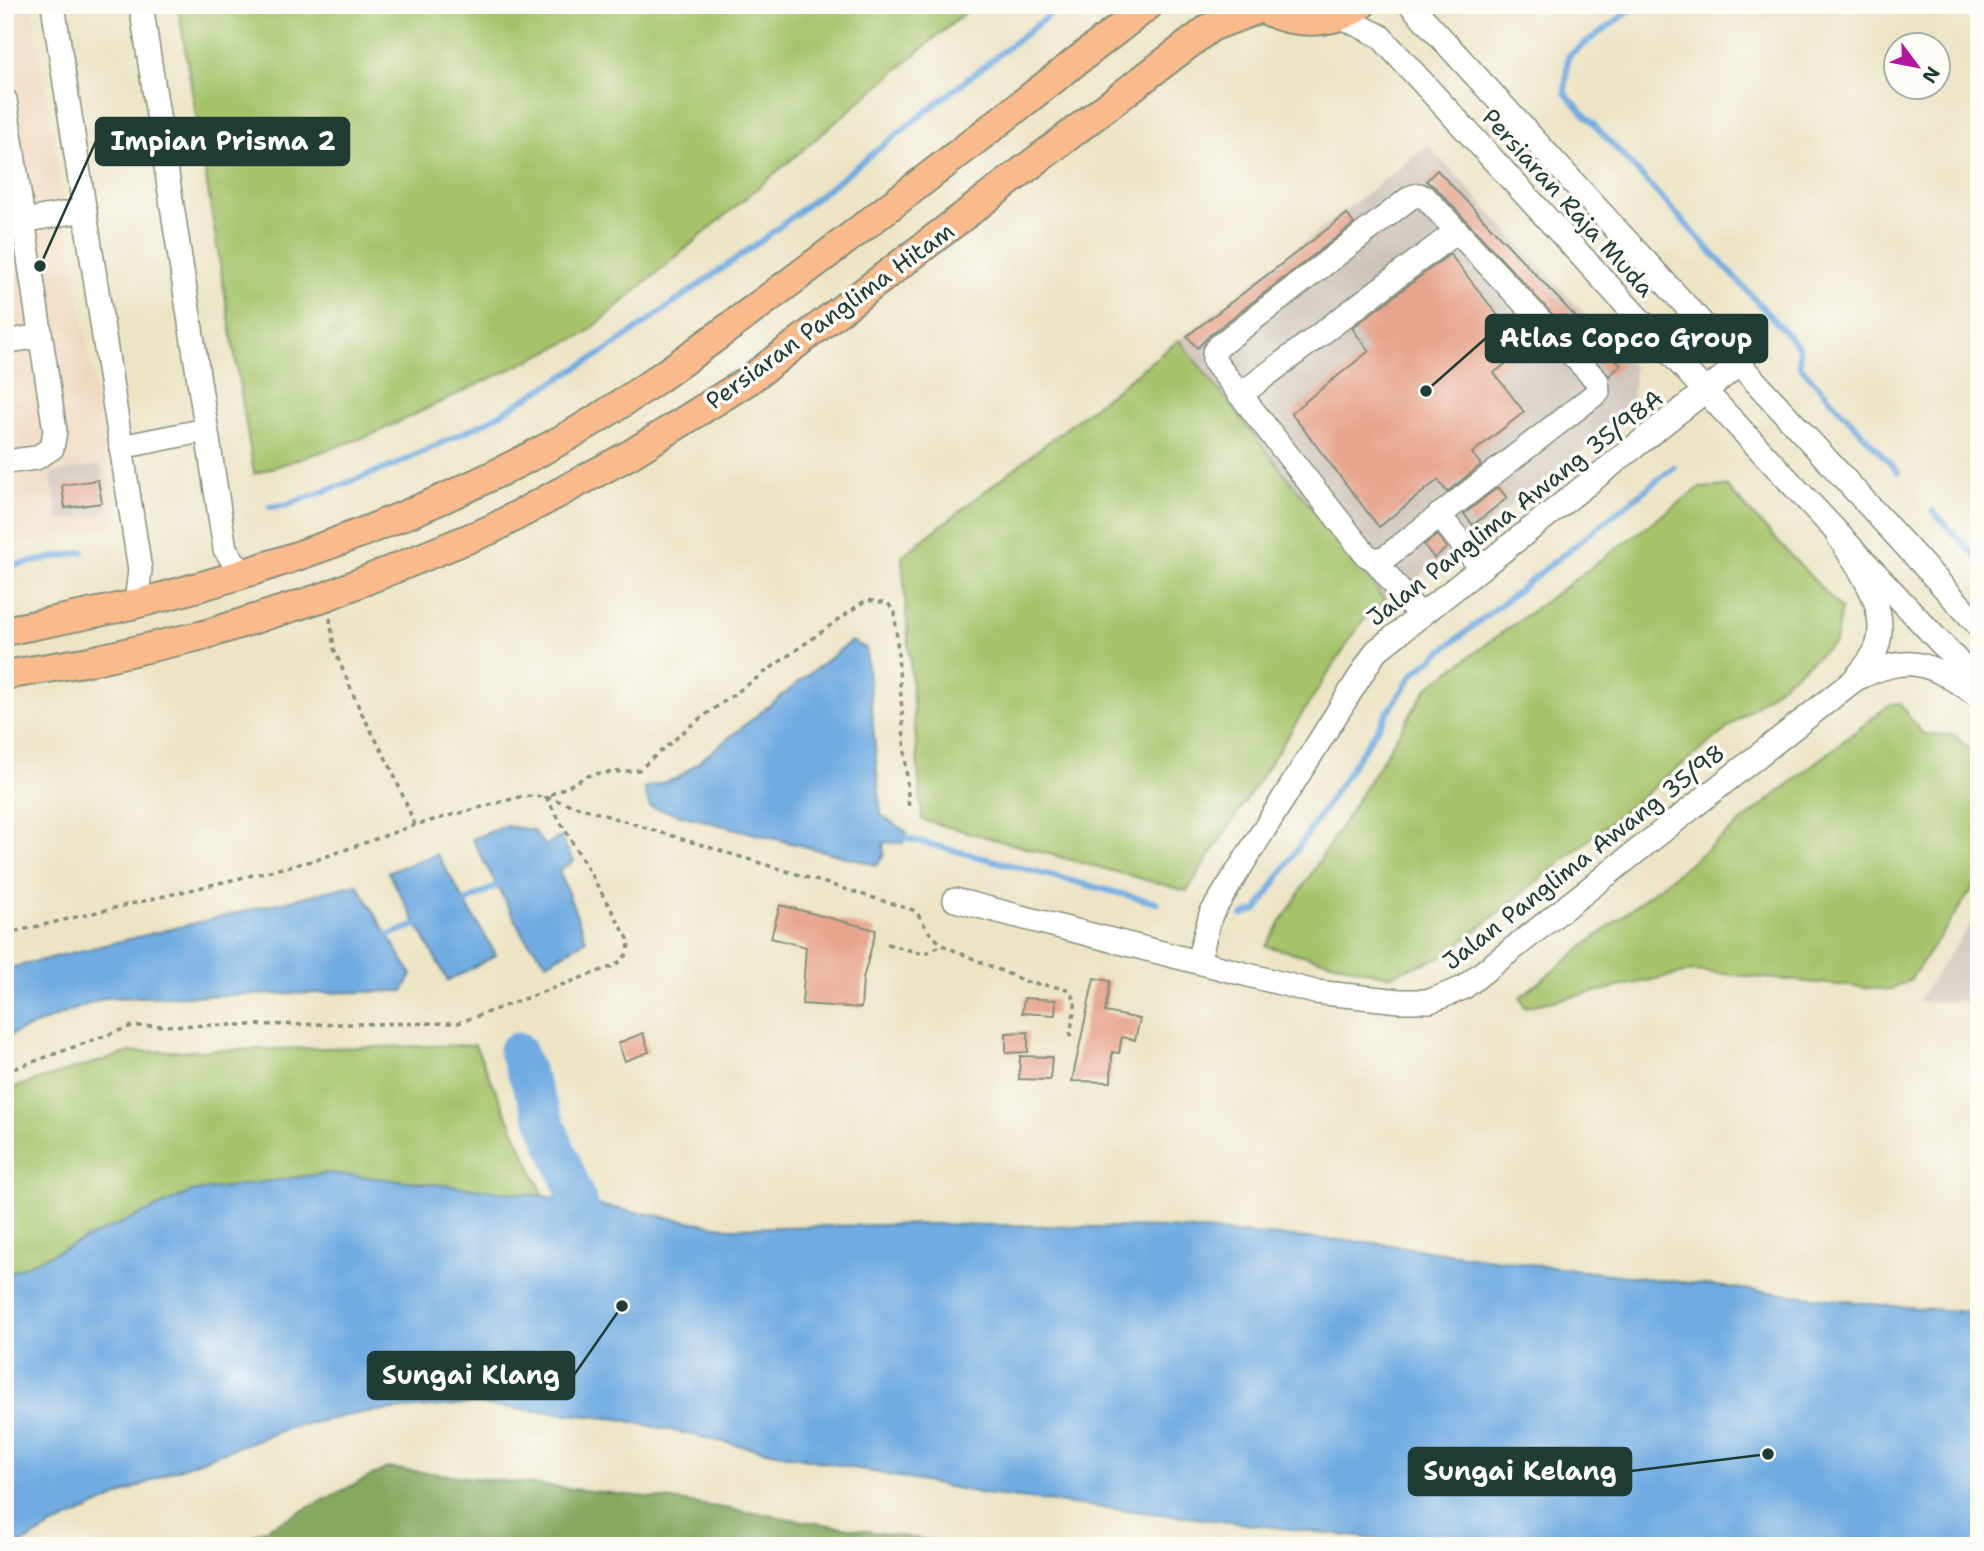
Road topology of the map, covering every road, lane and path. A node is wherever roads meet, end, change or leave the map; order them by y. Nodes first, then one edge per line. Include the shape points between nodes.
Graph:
1 (54, 5) edge
2 (141, 5) edge
3 (1149, 5) edge
4 (1410, 5) edge
5 (1259, 7) edge
6 (1350, 11) edge
7 (5, 100) edge
8 (85, 210) junction
9 (14, 222) edge
10 (1457, 231) junction
11 (40, 336) junction
12 (5, 341) edge
13 (1738, 365) junction
14 (1705, 391) junction
15 (1240, 394) junction
16 (206, 430) junction
17 (121, 447) junction
18 (5, 462) edge
19 (1439, 515) junction
20 (1834, 529) junction
21 (1375, 560) junction
22 (1481, 568) junction
23 (242, 573) junction
24 (327, 596) junction
25 (136, 603) junction
26 (1420, 616) junction
27 (1979, 626) edge
28 (5, 631) edge
29 (5, 675) edge
30 (1853, 681) junction
31 (1979, 684) edge
32 (1979, 696) edge
33 (546, 797) junction
34 (909, 808) dead end
35 (415, 825) junction
36 (955, 900) dead end
37 (5, 934) edge
38 (887, 944) dead end
39 (942, 945) junction
40 (1198, 961) junction
41 (1069, 1042) dead end
42 (5, 1072) edge

1 - 8 street
2 - 16 street
3 - 23 main road, Persiaran Panglima Hitam via 882,214 600,418 474,485 377,526
4 - 13 street, Persiaran Raja Muda
5 - 6 main road via 1286,19 1313,21
5 - 24 main road, Persiaran Panglima Hitam via 1211,27 749,380 631,454 492,529
6 - 14 street, Persiaran Raja Muda via 1380,36
7 - 9 street
8 - 9 street
8 - 17 street
9 - 11 street
10 - 15 street
10 - 15 street via 1426,198 1412,197 1220,345 1214,361
10 - 19 street via 1597,381 1598,392
11 - 12 street
11 - 18 street via 55,431 51,448 36,458
13 - 14 street, Jalan Panglima Awang 35/98A
13 - 27 street, Persiaran Raja Muda
14 - 20 street, Persiaran Raja Muda
14 - 22 street, Jalan Panglima Awang 35/98A
15 - 21 street via 1366,555
16 - 17 street
16 - 23 street via 225,549
17 - 25 street via 140,570
19 - 21 street
19 - 22 street
20 - 30 street via 1875,599 1881,622 1877,646
20 - 31 street, Persiaran Raja Muda
21 - 26 street
22 - 26 street, Jalan Panglima Awang 35/98A
23 - 25 main road, Persiaran Panglima Hitam
24 - 29 main road, Persiaran Panglima Hitam via 204,635
24 - 35 path via 334,649
25 - 28 main road, Persiaran Panglima Hitam
26 - 40 street, Jalan Panglima Awang 35/98A via 1376,651 1211,914
30 - 32 street via 1903,663 1926,664
30 - 40 street, Jalan Panglima Awang 35/98 via 1463,988 1430,1001 1400,1001 1315,992
33 - 34 path via 592,774 639,770 694,723 866,600 888,603 895,613
33 - 35 path via 523,796
33 - 39 path via 916,911
33 - 42 path via 630,942 617,965 458,1023 132,1026
35 - 37 path via 316,860
36 - 40 street, Jalan Panglima Awang 35/98
38 - 39 path via 924,954
39 - 41 path via 1027,982 1067,989 1076,1000

